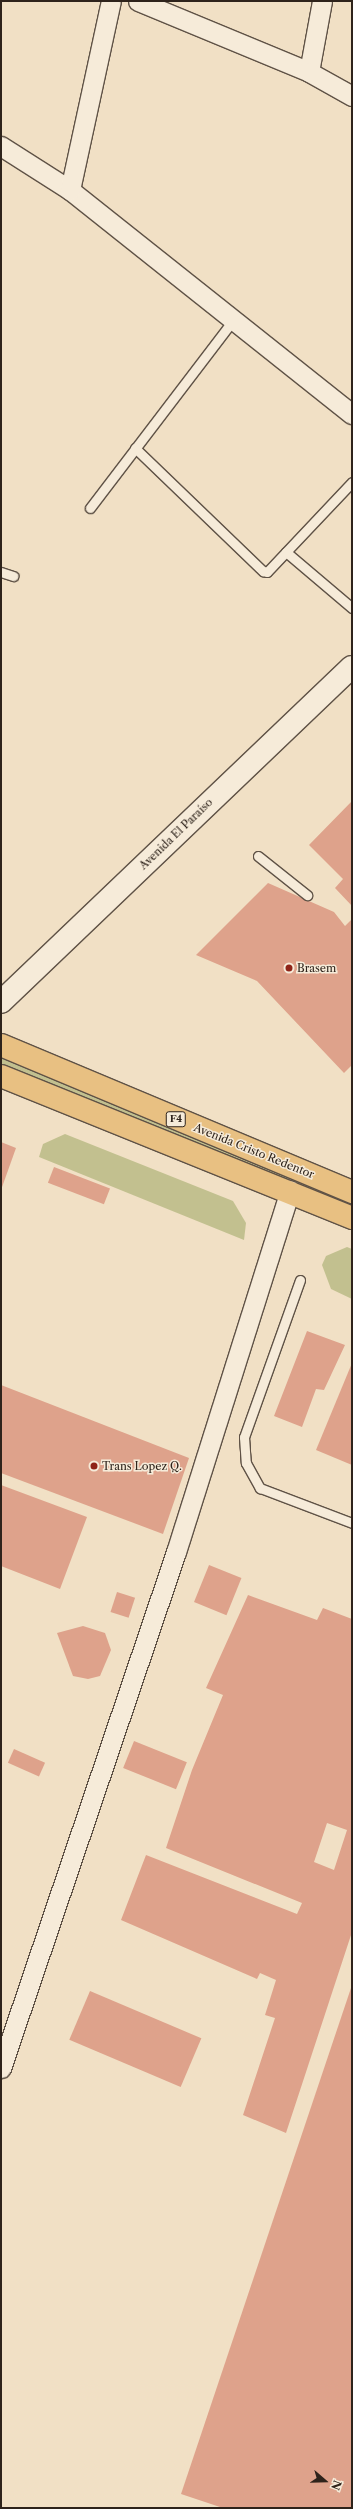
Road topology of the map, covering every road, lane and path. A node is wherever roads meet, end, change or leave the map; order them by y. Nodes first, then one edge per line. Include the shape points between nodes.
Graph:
1 (111, 1) edge
2 (138, 1) edge
3 (322, 1) edge
4 (309, 72) junction
5 (352, 96) edge
6 (1, 146) edge
7 (70, 190) junction
8 (233, 320) junction
9 (352, 414) edge
10 (136, 448) junction
11 (352, 482) edge
12 (90, 508) dead end
13 (286, 552) junction
14 (1, 572) edge
15 (13, 576) dead end
16 (352, 608) edge
17 (352, 667) edge
18 (258, 856) dead end
19 (307, 895) dead end
20 (1, 1002) edge
21 (1, 1045) edge
22 (1, 1076) edge
23 (290, 1192) junction
24 (352, 1192) edge
25 (352, 1218) edge
26 (300, 1280) dead end
27 (352, 1523) edge
28 (7, 2027) edge
29 (1, 2068) edge

1 - 7 street
2 - 4 street
3 - 4 street
4 - 5 street
6 - 7 street
7 - 8 street
8 - 9 street
8 - 10 lane
10 - 12 lane
10 - 13 lane via 263,571 270,572
11 - 13 lane
13 - 16 lane
14 - 15 lane
17 - 20 street, Avenida El Paraíso
18 - 19 lane
21 - 24 highway, Avenida Cristo Redentor / F4
22 - 23 highway, F4
23 - 25 highway, F4
23 - 28 street via 176,1552
26 - 27 lane via 244,1437 246,1463 260,1488
28 - 29 street

